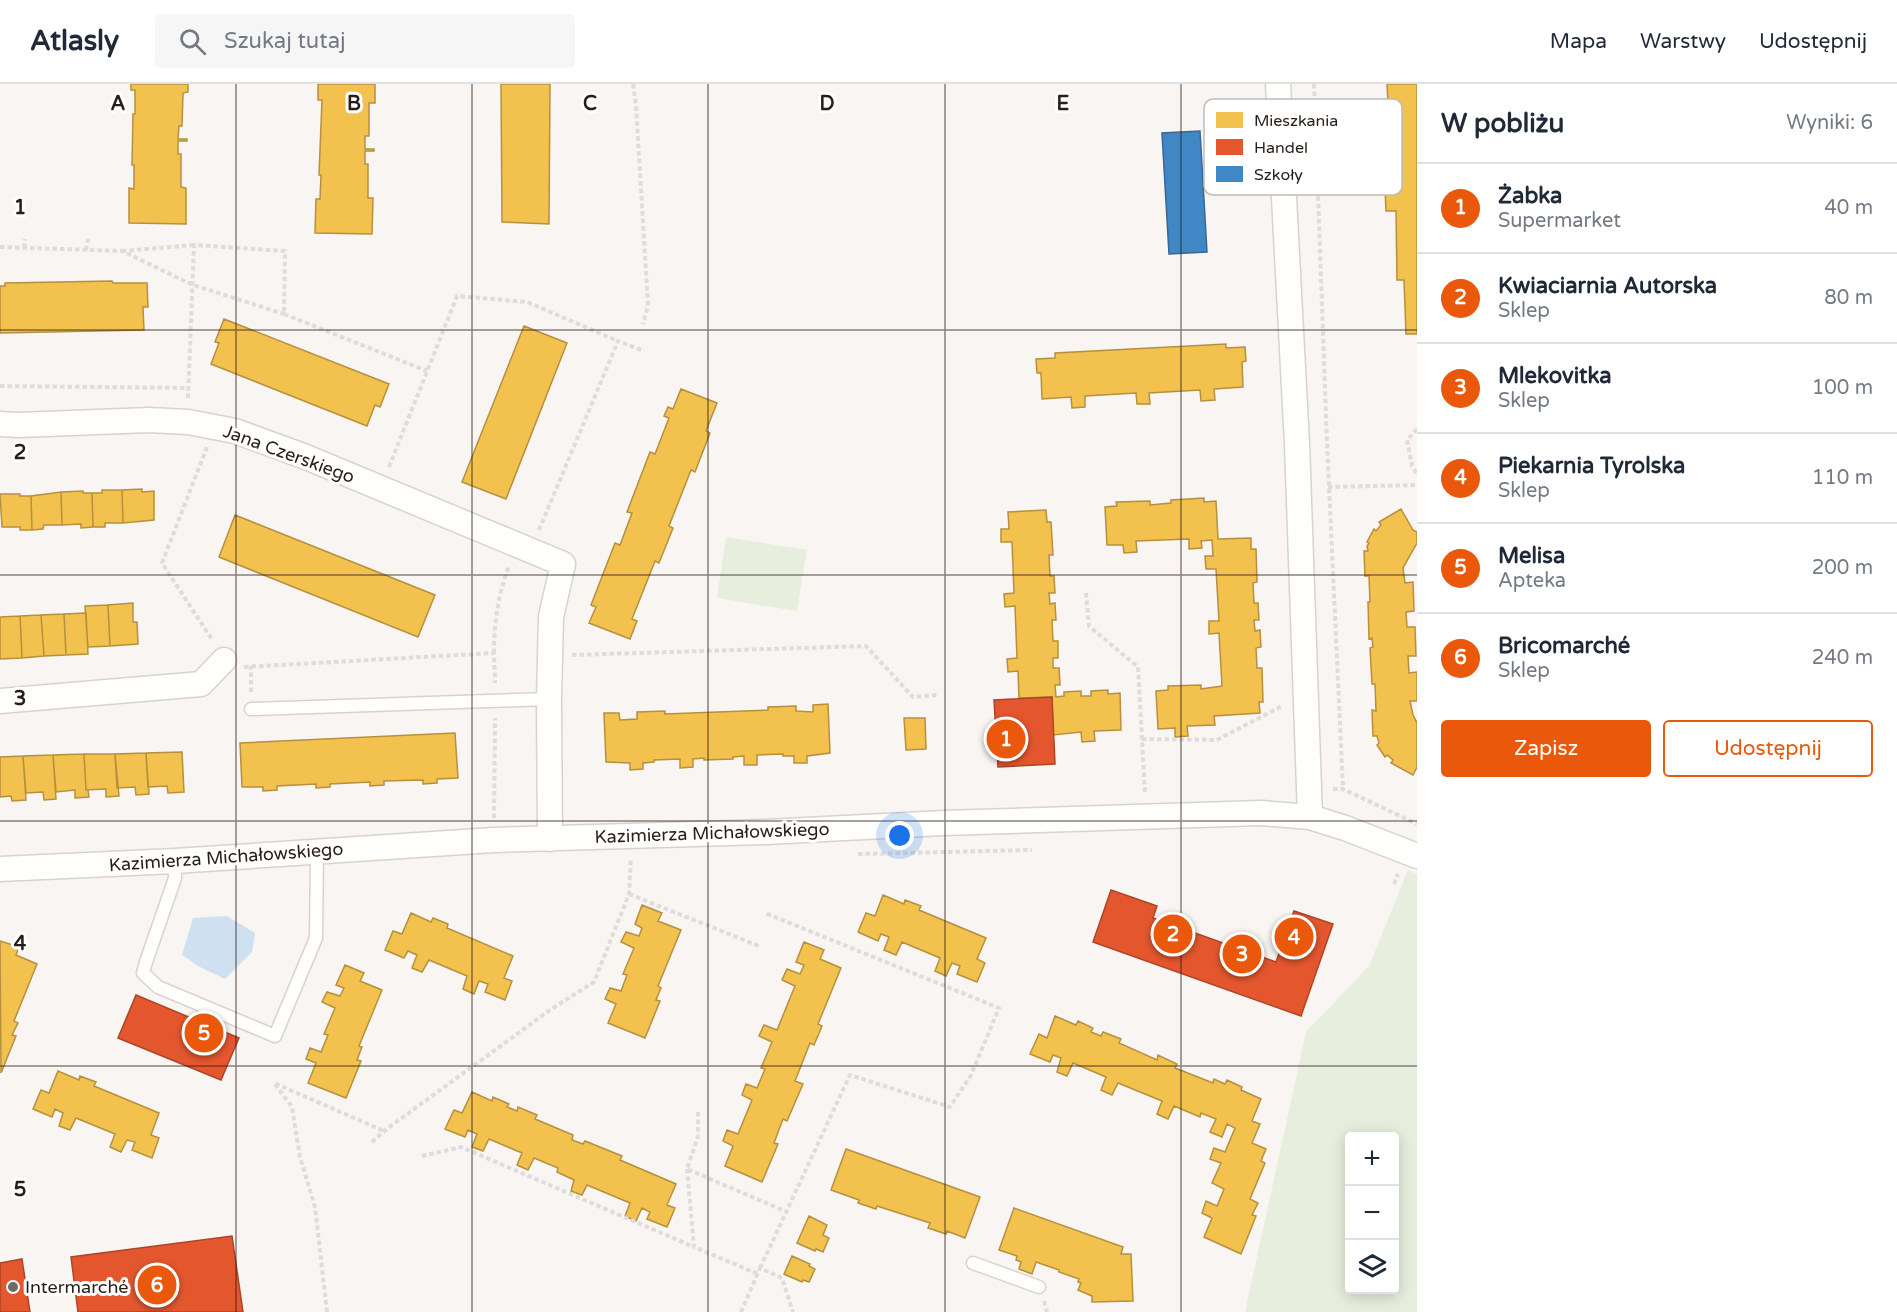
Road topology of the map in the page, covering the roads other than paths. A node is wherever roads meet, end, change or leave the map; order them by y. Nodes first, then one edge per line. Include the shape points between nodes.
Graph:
1 (1278, 84) edge
2 (1279, 99) edge
3 (1283, 195) edge
4 (0, 424) edge
5 (224, 660) road end
6 (549, 699) junction
7 (0, 701) edge
8 (251, 709) road end
9 (1310, 817) junction
10 (550, 839) junction
11 (317, 851) junction
12 (1417, 856) edge
13 (175, 861) junction
14 (0, 869) edge
15 (973, 1263) dead end
16 (1039, 1287) dead end

1 - 2 street
3 - 9 street
4 - 6 street, Jana Czerskiego via 149,420 236,431 563,564 551,617
5 - 7 street via 201,684
6 - 8 lane
6 - 10 street
9 - 10 street, Kazimierza Michałowskiego via 1261,813
9 - 12 street, Kazimierza Michałowskiego
10 - 11 street, Kazimierza Michałowskiego
11 - 13 street, Kazimierza Michałowskiego
11 - 13 lane via 316,939 275,1036 158,987 143,973 175,878
13 - 14 street, Kazimierza Michałowskiego
15 - 16 lane

